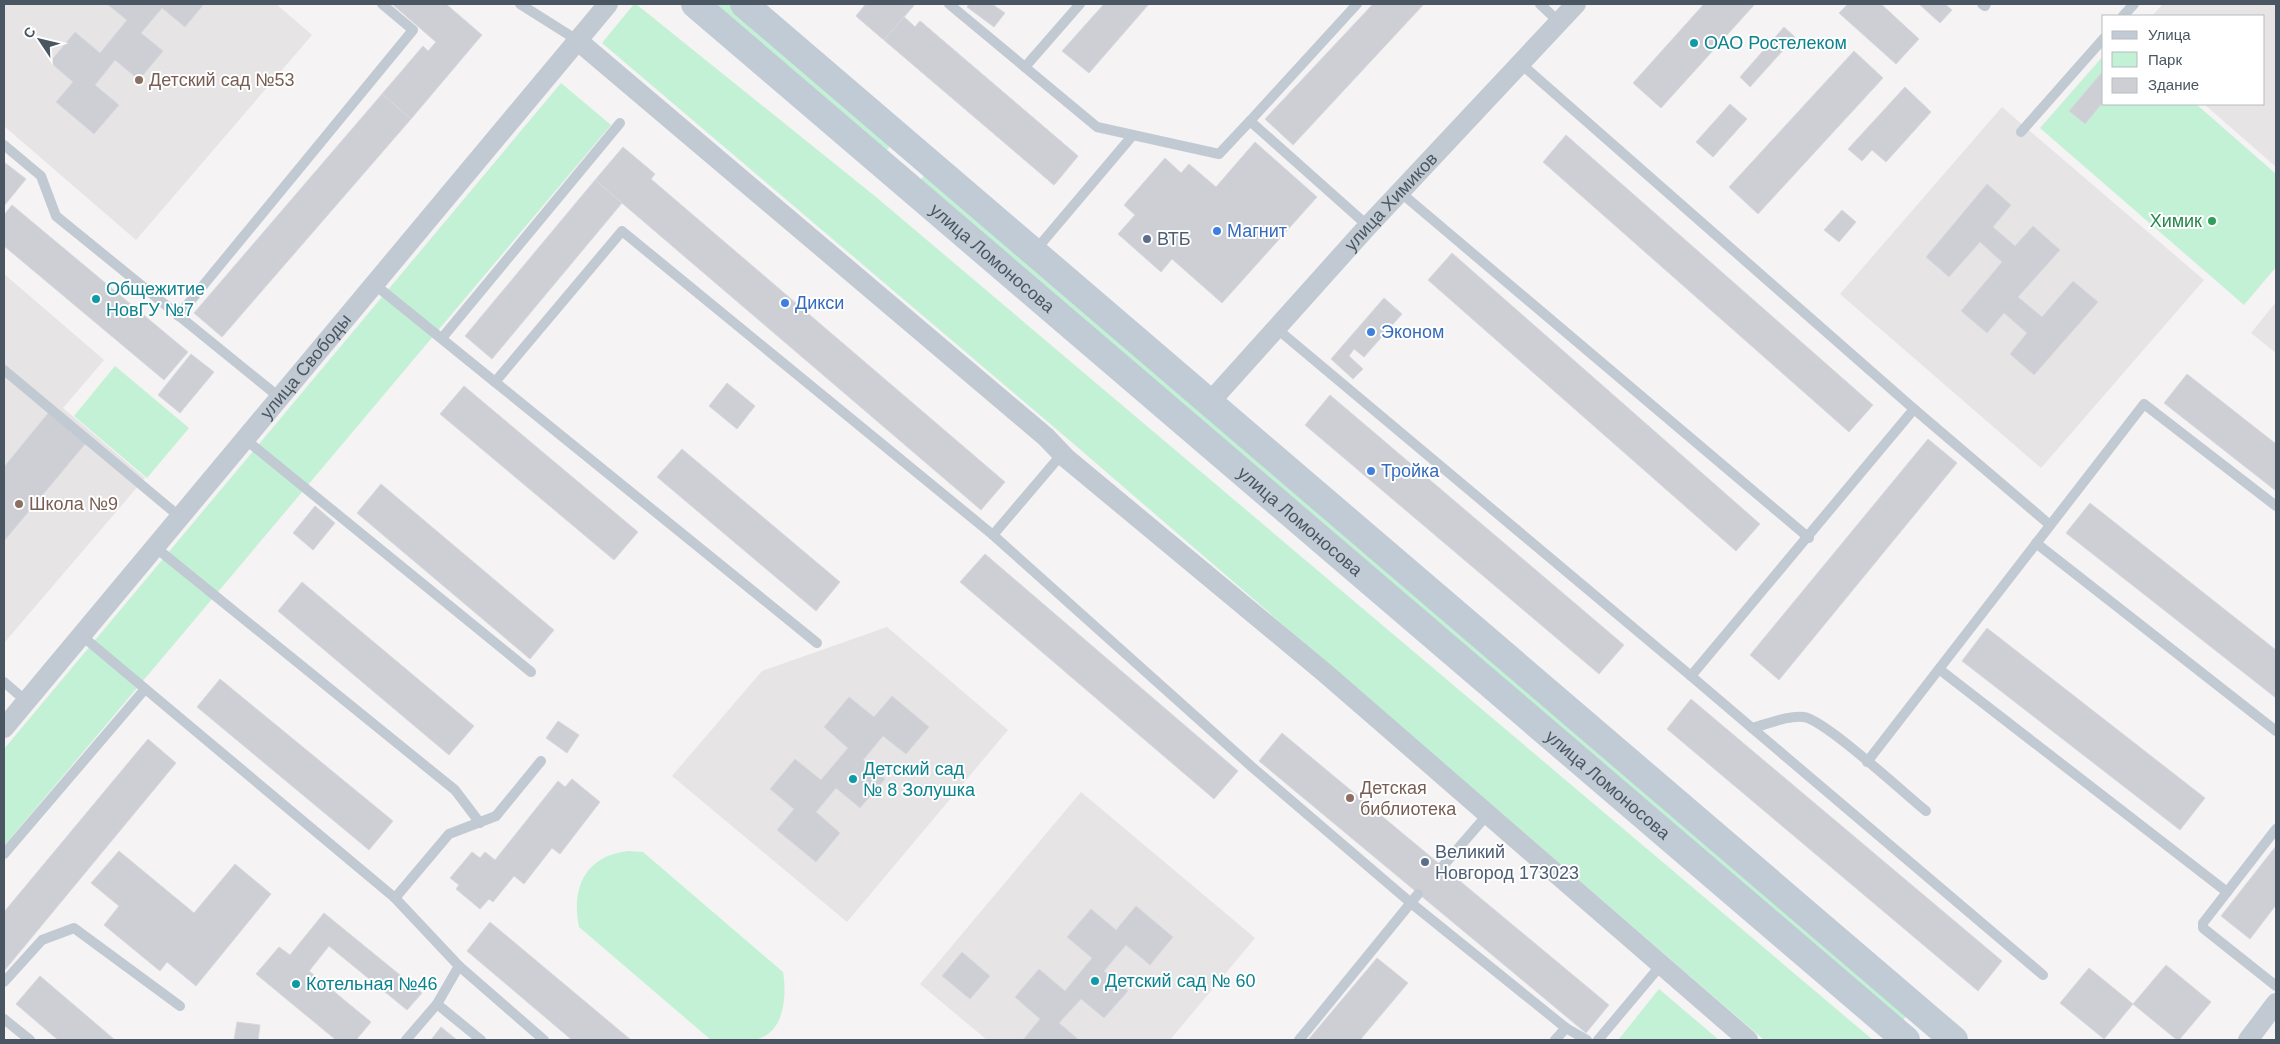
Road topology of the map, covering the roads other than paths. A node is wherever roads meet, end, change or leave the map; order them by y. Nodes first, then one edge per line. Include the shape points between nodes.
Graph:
1 (382, 4) edge
2 (520, 4) edge
3 (608, 4) edge
4 (695, 4) edge
5 (949, 4) edge
6 (1080, 4) edge
7 (1357, 4) edge
8 (1540, 4) edge
9 (1576, 4) edge
10 (1982, 4) edge
11 (1986, 4) edge
12 (2134, 4) edge
13 (751, 6) edge
14 (2124, 15) edge
15 (1559, 22) junction
16 (577, 40) junction
17 (2102, 40) edge
18 (1520, 63) junction
19 (1025, 67) junction
20 (1250, 121) junction
21 (620, 123) dead end
22 (2021, 132) dead end
23 (1134, 135) junction
24 (4, 145) edge
25 (916, 151) junction
26 (895, 175) junction
27 (1400, 192) junction
28 (1368, 226) junction
29 (1034, 252) junction
30 (374, 284) junction
31 (178, 316) junction
32 (1276, 328) junction
33 (442, 338) junction
34 (4, 370) edge
35 (496, 382) junction
36 (279, 397) junction
37 (1210, 402) junction
38 (1914, 410) junction
39 (245, 439) junction
40 (1061, 455) junction
41 (2276, 506) edge
42 (180, 517) junction
43 (2050, 526) junction
44 (993, 535) junction
45 (1808, 538) junction
46 (2036, 543) junction
47 (155, 547) junction
48 (81, 635) junction
49 (817, 643) dead end
50 (1939, 669) junction
51 (531, 672) dead end
52 (1691, 676) junction
53 (4, 682) edge
54 (145, 689) junction
55 (26, 701) junction
56 (4, 728) edge
57 (1752, 728) junction
58 (2276, 731) edge
59 (541, 761) dead end
60 (1867, 762) junction
61 (1926, 811) dead end
62 (1487, 815) junction
63 (480, 823) junction
64 (2276, 829) edge
65 (4, 854) edge
66 (1442, 867) dead end
67 (2227, 892) junction
68 (1418, 894) dead end
69 (395, 898) junction
70 (1411, 903) junction
71 (1661, 965) junction
72 (458, 966) junction
73 (2043, 975) dead end
74 (4, 982) edge
75 (2276, 986) edge
76 (437, 1004) junction
77 (180, 1006) dead end
78 (2273, 1014) edge
79 (4, 1019) edge
80 (1566, 1028) junction
81 (1936, 1035) edge
82 (30, 1040) edge
83 (406, 1040) edge
84 (482, 1040) edge
85 (544, 1040) edge
86 (1299, 1040) edge
87 (1555, 1040) edge
88 (1587, 1040) edge
89 (1598, 1040) edge
90 (1748, 1040) edge
91 (1906, 1040) edge
92 (2248, 1040) edge

1 - 31 lane via 413,30
2 - 16 lane
3 - 16 street, улица Свободы
4 - 26 main road, улица Ломоносова
5 - 19 lane
6 - 19 lane
7 - 20 lane
8 - 15 lane
9 - 15 street, улица Химиков
10 - 11 lane
12 - 14 lane
13 - 25 main road, улица Ломоносова
15 - 18 street, улица Химиков
16 - 30 street, улица Свободы
16 - 40 street via 1046,437
17 - 22 lane
18 - 27 street, улица Химиков
18 - 38 lane
19 - 23 lane via 1096,127
20 - 23 lane via 1219,154
20 - 28 lane
21 - 33 lane
23 - 29 lane
24 - 31 lane via 41,176 56,216
25 - 26 main road
25 - 29 main road, улица Ломоносова
26 - 91 main road, улица Ломоносова
27 - 28 street, улица Химиков
27 - 45 lane
28 - 32 street, улица Химиков
29 - 37 main road, улица Ломоносова
30 - 33 lane
30 - 36 street, улица Свободы
31 - 36 lane
32 - 37 street, улица Химиков
32 - 52 lane
33 - 35 lane
34 - 42 lane
35 - 44 lane via 622,231
35 - 49 lane
36 - 39 street, улица Свободы
37 - 81 main road, улица Ломоносова
38 - 43 lane
38 - 45 lane
39 - 42 street, улица Свободы
39 - 51 lane
40 - 44 lane
40 - 62 street via 1325,673
41 - 43 lane via 2144,404
42 - 47 street, улица Свободы
43 - 46 lane
44 - 70 lane via 1252,767
45 - 52 lane
46 - 50 lane
46 - 58 lane
47 - 48 street, улица Свободы
47 - 63 lane via 455,790
48 - 54 lane
48 - 55 street, улица Свободы
50 - 60 lane
50 - 67 lane
52 - 57 lane
53 - 55 lane
54 - 65 lane
54 - 69 lane
55 - 56 street, улица Свободы
57 - 60 lane via 1806,717
57 - 73 lane
59 - 63 lane via 496,816
60 - 61 lane
62 - 66 lane
62 - 71 street
63 - 69 lane via 449,834
64 - 67 lane
67 - 75 lane via 2203,923 2203,928
68 - 70 lane
69 - 72 lane
70 - 80 lane
70 - 86 lane
71 - 89 lane
71 - 90 street
72 - 76 lane
72 - 85 lane
74 - 77 lane via 42,940 74,928
76 - 83 lane
76 - 84 lane
78 - 92 street
79 - 82 lane
80 - 87 lane
80 - 88 lane

